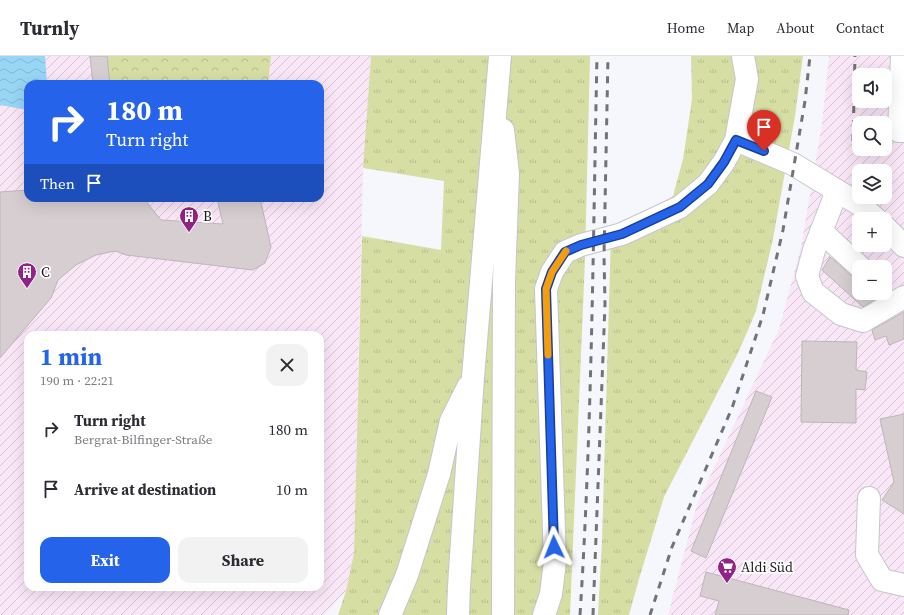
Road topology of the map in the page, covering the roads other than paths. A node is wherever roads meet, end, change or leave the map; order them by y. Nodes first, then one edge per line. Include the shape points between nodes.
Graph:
1 (743, 56) edge
2 (902, 56) edge
3 (499, 65) edge
4 (904, 131) edge
5 (736, 140) junction
6 (837, 191) junction
7 (868, 212) edge
8 (821, 231) junction
9 (892, 234) edge
10 (904, 246) edge
11 (852, 260) edge
12 (896, 296) edge
13 (473, 377) junction
14 (869, 498) dead end
15 (904, 585) edge
16 (390, 615) edge
17 (458, 615) edge
18 (503, 615) edge
19 (544, 615) edge

1 - 5 main road via 747,79
2 - 4 main road via 899,131
3 - 13 main road
3 - 18 main road via 508,174 504,281
5 - 6 main road via 793,164
5 - 19 main road via 708,184 680,207 622,234 565,252 552,272 546,289 555,562 551,594
6 - 7 main road
6 - 8 main road
8 - 11 main road
8 - 12 main road via 806,276 813,292 841,314 863,321
9 - 10 main road
13 - 16 main road via 451,421 439,474 407,575
13 - 17 main road
14 - 15 main road via 867,555 882,580

